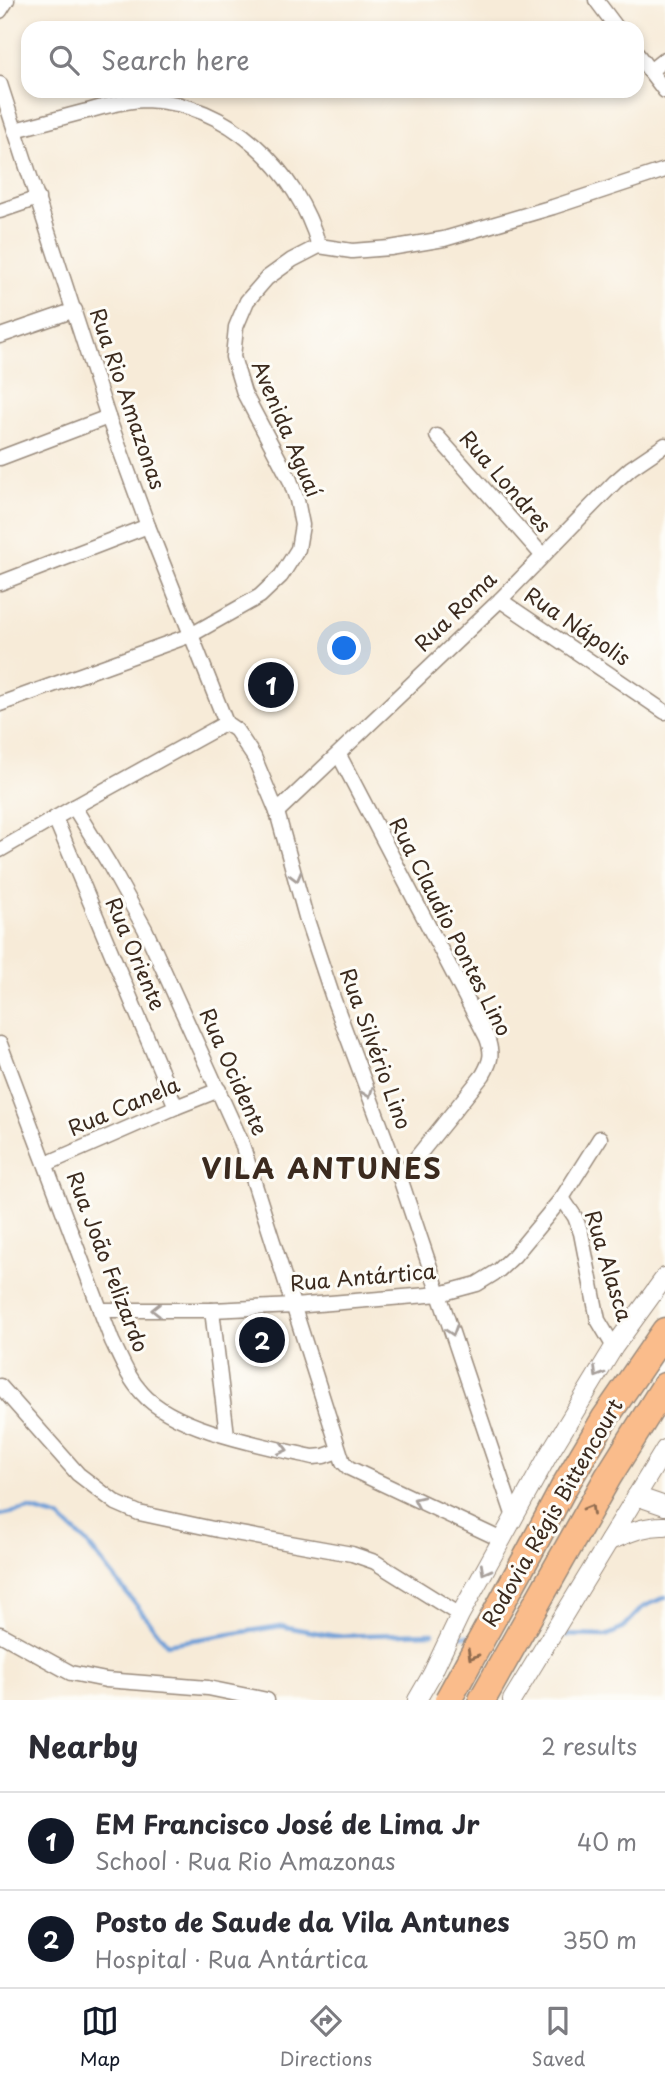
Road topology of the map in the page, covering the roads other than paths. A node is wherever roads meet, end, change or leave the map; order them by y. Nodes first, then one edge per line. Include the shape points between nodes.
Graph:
1 (7, 0) edge
2 (596, 0) edge
3 (0, 12) edge
4 (612, 21) edge
5 (665, 59) edge
6 (644, 63) edge
7 (650, 71) junction
8 (0, 84) edge
9 (665, 91) edge
10 (15, 130) junction
11 (665, 170) edge
12 (38, 198) junction
13 (0, 211) edge
14 (319, 246) junction
15 (75, 310) junction
16 (0, 336) edge
17 (108, 417) junction
18 (437, 436) dead end
19 (665, 445) edge
20 (0, 458) edge
21 (148, 526) junction
22 (543, 556) junction
23 (0, 583) edge
24 (500, 600) junction
25 (191, 635) junction
26 (0, 704) edge
27 (665, 712) edge
28 (226, 723) junction
29 (339, 755) junction
30 (74, 807) junction
31 (278, 812) junction
32 (55, 818) junction
33 (0, 850) edge
34 (2, 1053) edge
35 (219, 1090) junction
36 (176, 1107) junction
37 (600, 1138) dead end
38 (46, 1164) junction
39 (400, 1178) junction
40 (562, 1198) junction
41 (665, 1276) edge
42 (440, 1294) junction
43 (294, 1306) junction
44 (100, 1310) junction
45 (212, 1310) junction
46 (665, 1331) edge
47 (614, 1347) junction
48 (0, 1386) edge
49 (665, 1386) edge
50 (227, 1435) junction
51 (338, 1451) junction
52 (662, 1454) edge
53 (665, 1477) edge
54 (636, 1496) junction
55 (665, 1506) edge
56 (514, 1517) junction
57 (665, 1526) edge
58 (502, 1540) junction
59 (609, 1541) junction
60 (460, 1615) junction
61 (0, 1634) edge
62 (432, 1674) junction
63 (267, 1700) edge
64 (417, 1700) edge
65 (448, 1700) edge
66 (480, 1700) edge
67 (512, 1700) edge

1 - 3 street
2 - 4 street
5 - 7 street
6 - 7 street
7 - 9 street
8 - 10 street, Rua Rio Amazonas
10 - 12 street, Rua Rio Amazonas
10 - 14 street via 111,104 146,100 190,107 232,127 269,156 313,223
11 - 14 street via 444,239 352,251
12 - 13 street
12 - 15 street, Rua Rio Amazonas
14 - 25 street, Avenida Aguaí via 267,278 247,301 236,327 233,357 244,393 297,500 302,525 298,549 281,576 260,596
15 - 16 street
15 - 17 street, Rua Rio Amazonas
17 - 20 street
17 - 21 street, Rua Rio Amazonas
18 - 22 street, Rua Londres
19 - 22 street, Rua Roma via 615,482
21 - 23 street
21 - 25 street, Rua Rio Amazonas
22 - 24 street, Rua Roma
24 - 27 street, Rua Nápolis
24 - 29 street, Rua Roma
25 - 26 street, Avenida Aguaí
25 - 28 street, Rua Rio Amazonas
28 - 30 street
28 - 31 street, Rua Silvério Lino via 245,741
29 - 31 street, Rua Roma
29 - 39 street, Rua Claudio Pontes Lino via 492,1049 482,1076
30 - 32 street
30 - 35 street, Rua Ocidente via 145,929
31 -> 39 street, Rua Silvério Lino via 306,917
32 - 33 street
32 - 36 street, Rua Oriente
34 - 38 street, Rua João Felizardo
35 - 36 street, Rua Canela
35 - 43 street, Rua Ocidente via 242,1141
36 - 38 street, Rua Canela
37 - 40 street, Rua Antártica
38 - 44 street, Rua João Felizardo
39 - 42 street, Rua Silvério Lino
40 - 42 street, Rua Antártica via 498,1271 477,1284
40 - 47 street, Rua Alasca via 581,1233 598,1320
41 - 47 street
42 - 43 street, Rua Antártica
42 -> 56 street, Rua Silvério Lino
43 - 45 street, Rua Antártica
43 - 51 street, Rua Ocidente
45 -> 44 street, Rua Antártica
44 - 50 street, Rua João Felizardo via 128,1374 143,1394 189,1423
45 - 50 street
46 -> 65 highway, Rodovia Régis Bittencourt, bridge via 605,1418
47 -> 56 street
48 - 60 street via 78,1474 116,1503 139,1513 352,1554 375,1562
66 -> 49 highway, Rodovia Régis Bittencourt
50 -> 51 street, Rua João Felizardo via 313,1457
58 -> 51 street via 349,1468
52 - 53 street
52 - 54 street
54 - 55 street
54 - 59 street
56 - 58 street
57 - 59 street via 639,1529
58 -> 60 street
59 - 67 street
60 - 62 street
61 - 63 street via 71,1673 208,1688
62 - 64 street
62 - 66 street

